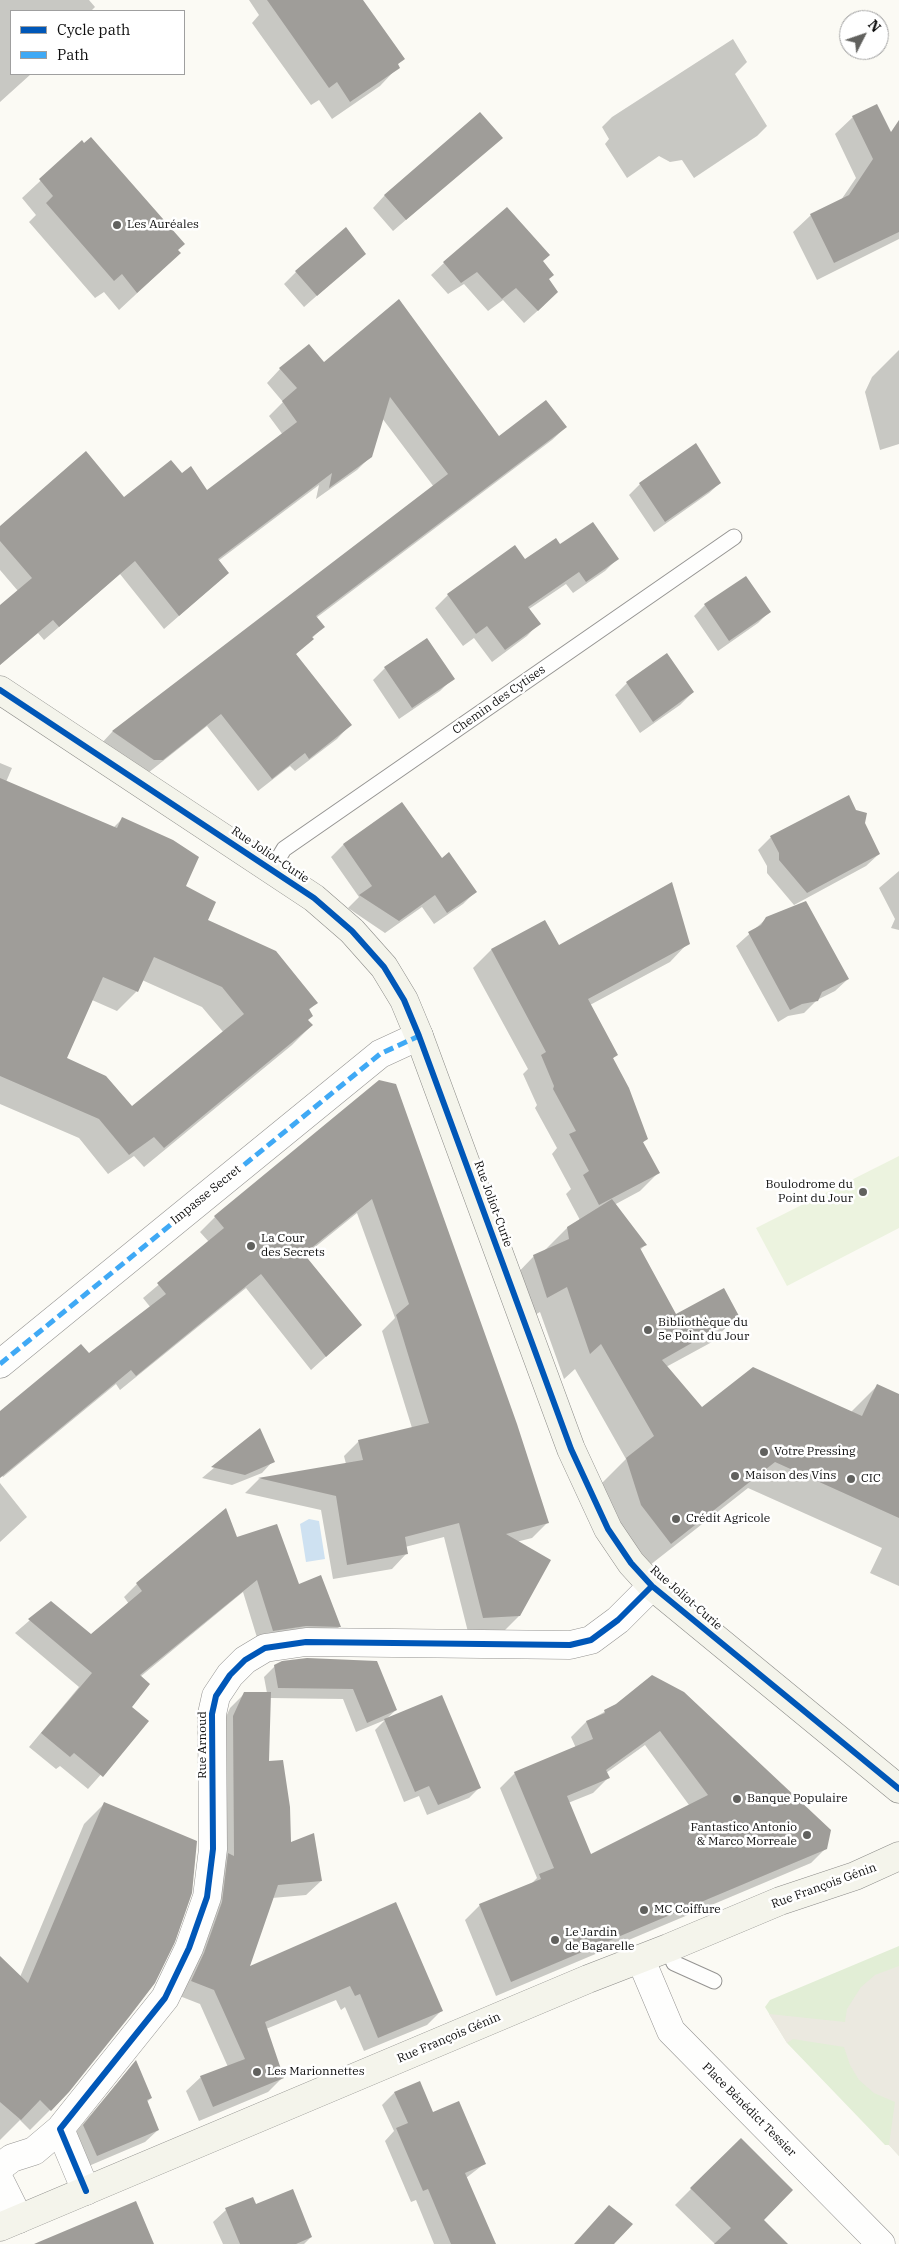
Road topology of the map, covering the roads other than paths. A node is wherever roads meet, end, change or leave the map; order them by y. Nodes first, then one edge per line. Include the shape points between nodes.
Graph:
1 (734, 537) dead end
2 (0, 690) edge
3 (272, 869) junction
4 (419, 1036) junction
5 (0, 1364) edge
6 (652, 1586) junction
7 (899, 1790) edge
8 (899, 1856) edge
9 (668, 1948) junction
10 (641, 1960) junction
11 (714, 1981) dead end
12 (60, 2129) junction
13 (0, 2167) edge
14 (0, 2181) edge
15 (86, 2191) junction
16 (10, 2223) edge
17 (881, 2244) edge

1 - 3 lane, Chemin des Cytises via 284,849
2 - 3 main road, Rue Joliot-Curie
3 - 4 main road, Rue Joliot-Curie via 320,903 352,931 384,967 404,1000
4 - 5 street, Impasse Secret via 380,1054
4 - 6 main road, Rue Joliot-Curie via 571,1449 608,1529 631,1563
6 - 7 main road, Rue Joliot-Curie
6 - 12 street, Rue Arnoud via 618,1620 591,1640 570,1645 306,1642 265,1648 245,1660 216,1696 212,1714 214,1850 207,1897 189,1948 165,1998
8 - 9 main road, Rue François Génin via 855,1876 780,1900
9 - 10 main road, Rue François Génin
9 - 11 lane via 674,1962
10 - 15 main road, Rue François Génin via 561,1990
10 - 17 street, Place Bénédict Tessier via 671,2031
12 - 13 street, Rue Arnoud via 34,2151 12,2158
12 - 15 street
14 - 16 street
15 - 16 main road, Rue François Génin

